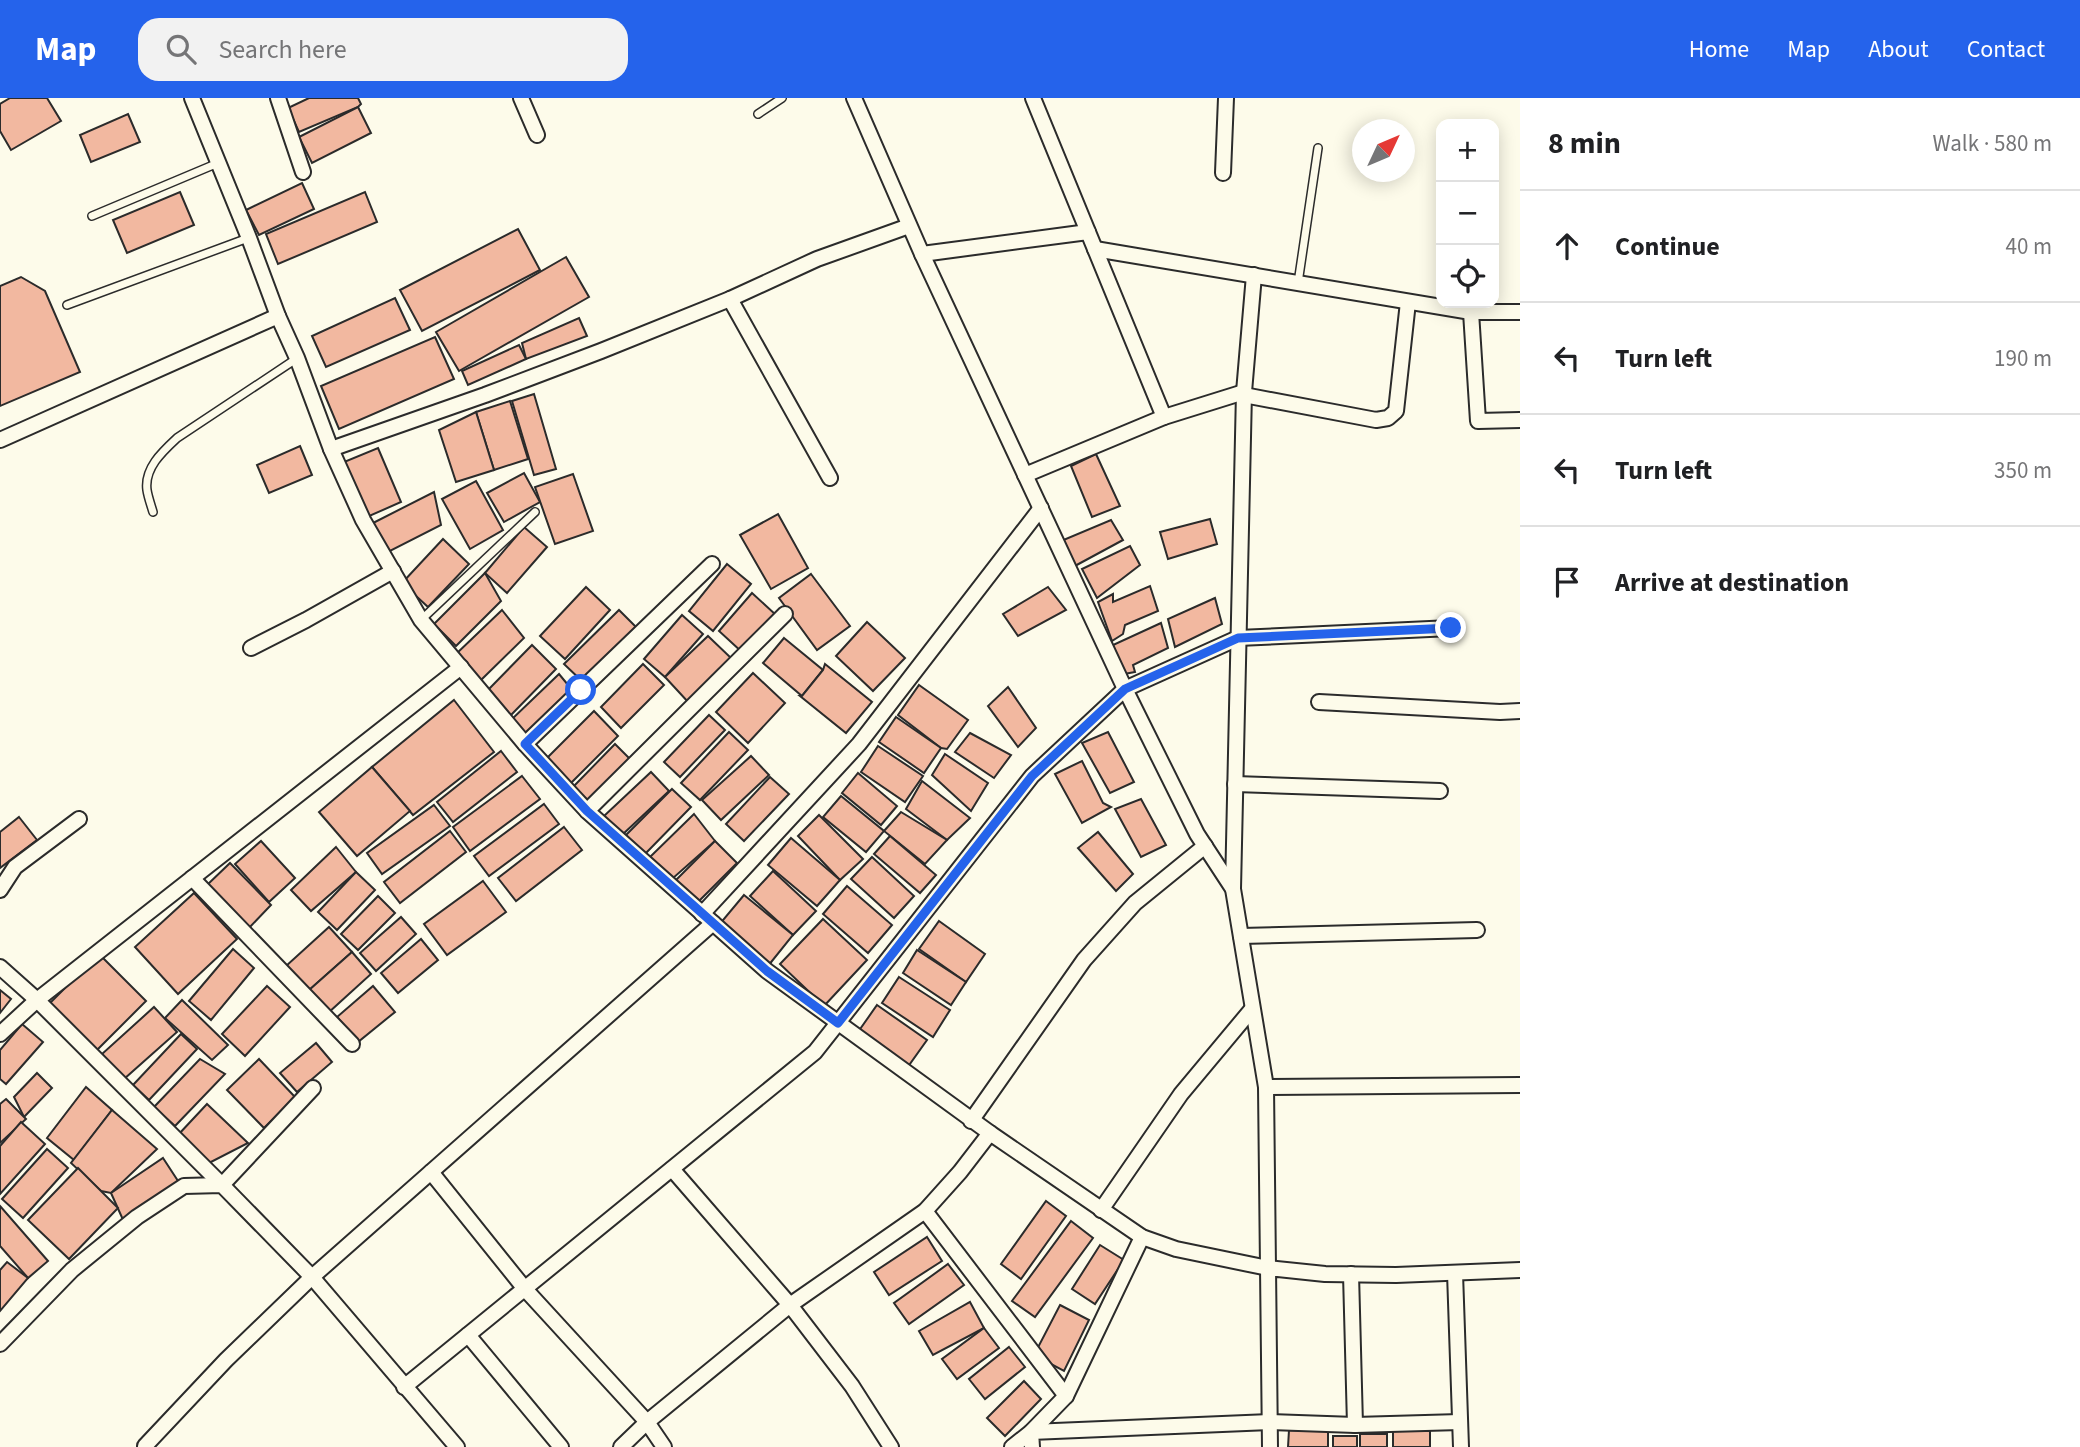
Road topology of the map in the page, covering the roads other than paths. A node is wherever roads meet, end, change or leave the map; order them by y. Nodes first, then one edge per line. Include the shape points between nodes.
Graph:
1 (192, 98) edge
2 (278, 98) edge
3 (521, 98) edge
4 (782, 98) edge
5 (854, 98) edge
6 (1033, 98) edge
7 (1226, 98) edge
8 (758, 114) dead end
9 (537, 135) dead end
10 (1318, 148) dead end
11 (219, 163) junction
12 (303, 172) dead end
13 (1223, 173) dead end
14 (92, 216) dead end
15 (909, 226) junction
16 (1088, 232) junction
17 (249, 238) junction
18 (1095, 249) junction
19 (922, 254) junction
20 (1254, 275) junction
21 (1298, 283) junction
22 (730, 299) junction
23 (1408, 302) junction
24 (67, 305) dead end
25 (1520, 312) edge
26 (1471, 313) junction
27 (278, 316) junction
28 (297, 358) junction
29 (1244, 394) junction
30 (1164, 417) junction
31 (1520, 420) edge
32 (0, 440) edge
33 (331, 449) junction
34 (1025, 475) junction
35 (830, 478) dead end
36 (1041, 508) junction
37 (153, 512) dead end
38 (535, 512) dead end
39 (712, 564) dead end
40 (393, 571) junction
41 (785, 614) dead end
42 (421, 620) junction
43 (1451, 628) dead end
44 (1238, 638) junction
45 (251, 648) dead end
46 (461, 667) junction
47 (1125, 689) junction
48 (1319, 702) dead end
49 (1520, 710) edge
50 (525, 744) junction
51 (1236, 784) junction
52 (1440, 791) dead end
53 (587, 811) junction
54 (79, 819) dead end
55 (1205, 846) junction
56 (192, 878) junction
57 (1233, 889) junction
58 (0, 890) edge
59 (708, 918) junction
60 (1477, 930) dead end
61 (1241, 936) junction
62 (0, 967) edge
63 (37, 1000) junction
64 (1252, 1009) junction
65 (838, 1023) junction
66 (0, 1034) edge
67 (352, 1044) dead end
68 (1520, 1085) edge
69 (1266, 1087) junction
70 (313, 1088) dead end
71 (971, 1121) junction
72 (990, 1133) junction
73 (672, 1169) junction
74 (432, 1171) junction
75 (222, 1185) junction
76 (1101, 1210) junction
77 (925, 1211) junction
78 (1142, 1237) junction
79 (1268, 1268) junction
80 (1520, 1270) edge
81 (1455, 1272) junction
82 (1351, 1274) junction
83 (313, 1276) junction
84 (525, 1289) junction
85 (790, 1304) junction
86 (468, 1335) junction
87 (0, 1344) edge
88 (404, 1387) junction
89 (1066, 1396) junction
90 (647, 1422) junction
91 (1270, 1422) junction
92 (1460, 1422) junction
93 (1355, 1425) junction
94 (1031, 1432) junction
95 (146, 1447) edge
96 (457, 1447) edge
97 (561, 1447) edge
98 (621, 1447) edge
99 (664, 1447) edge
100 (891, 1447) edge
101 (1012, 1447) edge
102 (1032, 1447) edge
103 (1270, 1447) edge
104 (1461, 1447) edge

1 - 11 street
2 - 12 street
3 - 9 street
4 - 8 lane
5 - 15 street
6 - 16 street
7 - 13 street
10 - 21 lane
11 - 14 lane
11 - 17 street
15 - 19 street
15 - 22 street via 817,259
16 - 18 street
16 - 19 street
17 - 24 lane
17 - 27 street
18 - 20 street
18 - 30 street
19 - 34 street
20 - 21 street
20 - 29 street
21 - 23 street
22 - 33 street via 485,395
22 - 35 street
23 - 26 street
23 - 29 street via 1395,411 1388,418 1376,420
25 - 26 street
26 - 31 street via 1478,421
27 - 28 street
27 - 32 street
28 - 33 street
28 - 37 lane via 161,452 146,488
29 - 30 street
29 - 44 street
30 - 34 street
33 - 40 street via 363,520
34 - 36 street
36 - 47 street
36 - 59 street via 859,744
38 - 42 lane
39 - 50 street
40 - 42 street
40 - 45 street
41 - 53 street
42 - 46 street
43 - 44 street
44 - 47 street
44 - 51 street
46 - 50 street
46 - 56 street
47 - 55 street
47 - 65 street via 1032,776
48 - 49 street
50 - 53 street
51 - 52 street
51 - 57 street
53 - 59 street
54 - 58 street via 15,867
55 - 57 street
55 - 71 street via 1135,903 1084,960
56 - 63 street
56 - 67 street
57 - 61 street
59 - 65 street via 767,971
59 - 74 street
60 - 61 street
61 - 64 street
62 - 63 street
63 - 66 street
63 - 75 street
64 - 69 street
64 - 76 street via 1181,1094
65 - 71 street
65 - 73 street via 815,1052
68 - 69 street
69 - 79 street
70 - 75 street
71 - 72 street
72 - 76 street
72 - 77 street
73 - 84 street
73 - 85 street
74 - 83 street
74 - 84 street
75 - 83 street
75 - 87 street via 184,1186 137,1217 72,1270
76 - 78 street
77 - 85 street
77 - 89 street
78 - 79 street via 1175,1249
78 - 89 street
79 - 82 street
79 - 91 street
80 - 81 street
81 - 82 street
81 - 92 street
82 - 93 street
83 - 88 street
83 - 95 street via 226,1360
84 - 86 street
84 - 90 street
85 - 90 street
85 - 100 street
86 - 88 street
86 - 97 street
88 - 96 street
89 - 94 street
90 - 98 street
90 - 99 street
91 - 93 street
91 - 94 street
91 - 103 street
92 - 93 street
92 - 104 street
94 - 101 street
94 - 102 street

